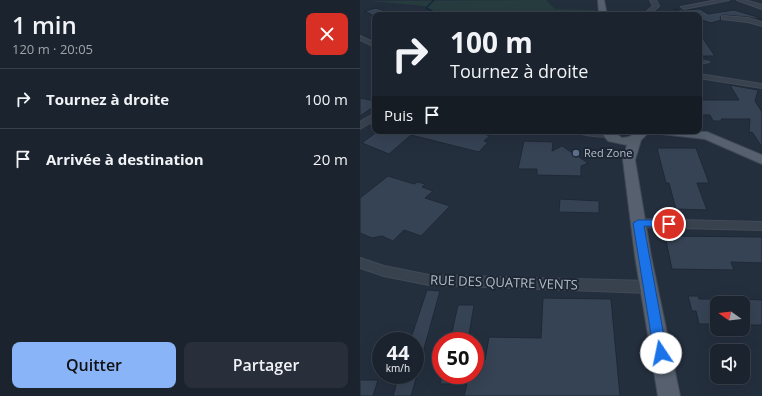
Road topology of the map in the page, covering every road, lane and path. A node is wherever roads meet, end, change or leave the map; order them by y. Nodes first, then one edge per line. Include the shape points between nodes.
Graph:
1 (600, 0) edge
2 (653, 0) edge
3 (700, 0) edge
4 (726, 0) edge
5 (740, 0) edge
6 (708, 3) junction
7 (684, 7) dead end
8 (762, 8) edge
9 (603, 12) edge
10 (649, 12) edge
11 (724, 18) dead end
12 (762, 24) edge
13 (360, 38) edge
14 (372, 44) edge
15 (702, 76) edge
16 (762, 86) edge
17 (372, 118) edge
18 (360, 126) edge
19 (598, 134) edge
20 (686, 134) edge
21 (639, 135) edge
22 (610, 136) edge
23 (629, 160) junction
24 (762, 160) edge
25 (638, 223) junction
26 (762, 226) edge
27 (360, 263) edge
28 (649, 287) junction
29 (669, 396) edge

1 - 9 main road
2 - 10 street via 656,6
3 - 6 street
4 - 6 street
5 - 8 street
6 - 7 street
11 - 12 street
13 - 14 street
15 - 16 street
17 - 18 street
19 - 22 street
20 - 24 main road via 708,136
21 - 22 main road via 627,141
21 - 23 main road
22 - 23 main road
23 - 25 main road
25 - 26 street
25 - 28 main road
27 - 28 street, RUE DES QUATRE VENTS via 384,271 429,280
28 - 29 main road

